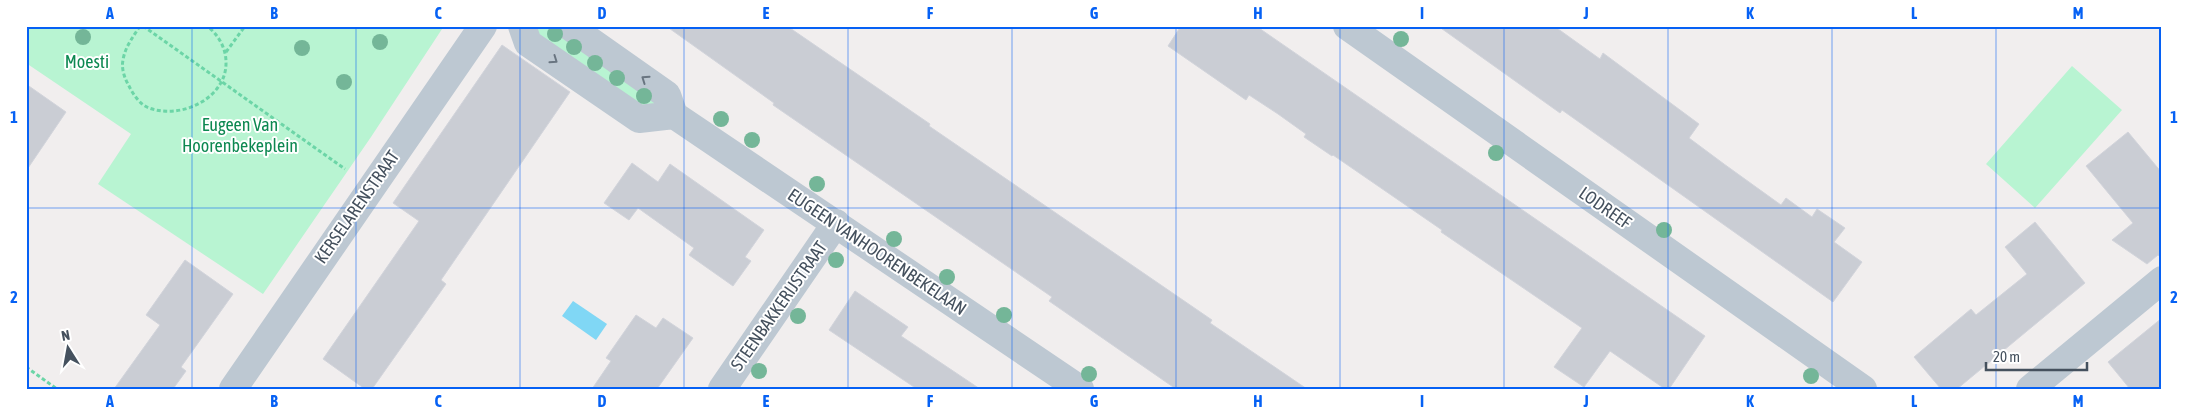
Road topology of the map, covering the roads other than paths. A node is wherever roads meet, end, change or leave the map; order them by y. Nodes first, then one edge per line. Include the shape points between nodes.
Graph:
1 (483, 26) edge
2 (522, 26) edge
3 (569, 26) edge
4 (1346, 26) edge
5 (674, 115) junction
6 (836, 223) junction
7 (2162, 280) edge
8 (233, 389) edge
9 (722, 389) edge
10 (1080, 389) edge
11 (1863, 389) edge
12 (2030, 389) edge

1 - 8 street, KERSELARENSTRAAT
2 -> 5 street via 528,43 639,119
5 -> 3 street via 667,95
4 - 11 street, LODREEF
5 - 6 street, EUGEEN VANHOORENBEKELAAN
6 - 9 street, STEENBAKKERIJSTRAAT
6 - 10 street, EUGEEN VANHOORENBEKELAAN
7 - 12 street

